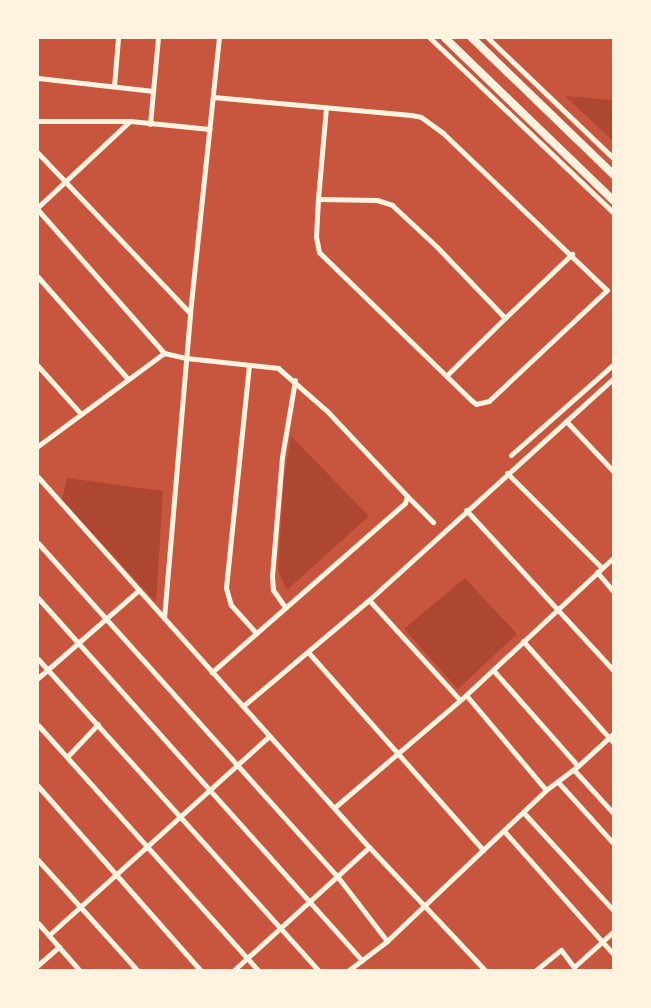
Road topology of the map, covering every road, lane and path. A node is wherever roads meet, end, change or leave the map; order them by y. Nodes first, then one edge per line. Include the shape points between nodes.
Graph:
1 (118, 38) edge
2 (158, 38) edge
3 (219, 38) edge
4 (430, 38) edge
5 (445, 38) edge
6 (472, 38) edge
7 (488, 38) edge
8 (38, 78) edge
9 (114, 86) junction
10 (153, 90) junction
11 (213, 97) junction
12 (326, 108) junction
13 (38, 121) edge
14 (130, 121) junction
15 (150, 124) junction
16 (210, 129) junction
17 (38, 153) edge
18 (614, 159) edge
19 (614, 175) edge
20 (66, 182) junction
21 (318, 199) junction
22 (614, 201) edge
23 (38, 208) edge
24 (614, 213) edge
25 (572, 254) junction
26 (38, 277) edge
27 (607, 290) junction
28 (614, 296) edge
29 (190, 313) junction
30 (505, 318) junction
31 (164, 353) junction
32 (186, 358) junction
33 (614, 364) edge
34 (249, 365) junction
35 (38, 366) edge
36 (446, 376) junction
37 (614, 378) edge
38 (128, 380) junction
39 (295, 381) junction
40 (81, 414) junction
41 (566, 421) junction
42 (38, 446) edge
43 (511, 455) dead end
44 (614, 472) edge
45 (507, 473) junction
46 (38, 477) edge
47 (407, 495) junction
48 (466, 510) junction
49 (433, 522) dead end
50 (38, 543) edge
51 (614, 557) edge
52 (599, 570) junction
53 (139, 590) junction
54 (614, 592) edge
55 (38, 598) edge
56 (369, 600) junction
57 (285, 607) junction
58 (558, 608) junction
59 (164, 618) junction
60 (105, 619) junction
61 (256, 633) junction
62 (523, 641) junction
63 (78, 642) junction
64 (308, 652) junction
65 (38, 659) edge
66 (47, 670) junction
67 (493, 670) junction
68 (614, 671) edge
69 (212, 672) junction
70 (38, 678) edge
71 (466, 695) junction
72 (460, 700) junction
73 (243, 706) junction
74 (98, 724) junction
75 (38, 725) edge
76 (269, 736) junction
77 (612, 738) edge
78 (400, 754) junction
79 (67, 757) junction
80 (236, 764) junction
81 (576, 768) junction
82 (558, 782) junction
83 (38, 786) edge
84 (209, 790) junction
85 (546, 790) junction
86 (335, 807) junction
87 (523, 812) junction
88 (614, 814) edge
89 (182, 816) junction
90 (504, 831) junction
91 (614, 844) edge
92 (148, 846) junction
93 (369, 847) junction
94 (483, 850) junction
95 (38, 860) edge
96 (116, 876) junction
97 (338, 876) junction
98 (310, 902) junction
99 (426, 906) junction
100 (80, 907) junction
101 (614, 910) edge
102 (38, 923) edge
103 (280, 928) junction
104 (614, 931) edge
105 (49, 935) junction
106 (387, 941) junction
107 (602, 942) junction
108 (59, 947) junction
109 (614, 954) edge
110 (247, 959) junction
111 (362, 960) junction
112 (38, 965) edge
113 (79, 970) edge
114 (137, 970) edge
115 (200, 970) edge
116 (234, 970) edge
117 (258, 970) edge
118 (318, 970) edge
119 (349, 970) edge
120 (485, 970) edge
121 (536, 970) edge

1 - 9 street
2 - 10 street
3 - 11 street
4 - 24 street
5 - 22 main road
6 - 19 main road
7 - 18 street
8 - 9 street
9 - 10 street
10 - 15 street
11 - 12 street
11 - 16 street
12 - 21 street
12 - 25 street via 411,115 432,123
13 - 14 street
14 - 15 street
14 - 20 street
15 - 16 street
16 - 29 street
17 - 20 street
20 - 23 street
20 - 29 street
21 - 30 street via 377,200 392,205
21 - 36 street via 319,252
23 - 31 street
25 - 27 street
25 - 30 street
26 - 38 street
27 - 28 street
27 - 36 street via 489,401 477,404
29 - 32 street
30 - 36 street
31 - 32 street
31 - 38 street
32 - 34 street
32 - 59 street
33 - 43 street
34 - 39 street via 278,368
34 - 61 street via 226,588 231,605
35 - 40 street
37 - 41 street
38 - 40 street
39 - 47 street
39 - 57 street via 282,457 272,576 273,590
40 - 42 street
41 - 44 street
41 - 45 street
45 - 48 street
45 - 52 street
46 - 53 street
47 - 49 street
47 - 57 street via 405,503
48 - 56 street
48 - 58 street
50 - 60 street
51 - 52 street
52 - 54 street
52 - 58 street
53 - 59 street
53 - 60 street
55 - 63 street
56 - 64 street
56 - 72 street
57 - 61 street
58 - 62 street
58 - 68 street
59 - 69 street
60 - 63 street
60 - 80 street
61 - 69 street
62 - 67 street
62 - 77 street
63 - 66 street
63 - 84 street
64 - 73 street
64 - 78 street
65 - 66 street
66 - 70 street
66 - 74 street
67 - 71 street
67 - 81 street
69 - 73 street
71 - 72 street
71 - 85 street
72 - 78 street
73 - 76 street
74 - 79 street
74 - 89 street
75 - 79 street
76 - 80 street
76 - 86 street
77 - 81 street
78 - 86 street
78 - 94 street
79 - 92 street
80 - 84 street
80 - 97 street
81 - 82 street
81 - 88 street
82 - 85 street
82 - 91 street
83 - 96 street
84 - 89 street
84 - 98 street
85 - 87 street
86 - 93 street
87 - 90 street
87 - 101 street
89 - 92 street
89 - 103 street
90 - 94 street
90 - 107 street
92 - 96 street
92 - 110 street
93 - 97 street
93 - 99 street
94 - 99 street
95 - 100 street
96 - 100 street
96 - 115 street
97 - 98 street
97 - 106 street
98 - 103 street
98 - 111 street
99 - 106 street
99 - 120 street
100 - 105 street
100 - 114 street
102 - 105 street
103 - 110 street
103 - 118 street
104 - 107 street
105 - 108 street
106 - 111 street
107 - 109 street
107 - 121 street via 574,967 561,950
108 - 112 street
108 - 113 street
110 - 116 street
110 - 117 street
111 - 119 street

